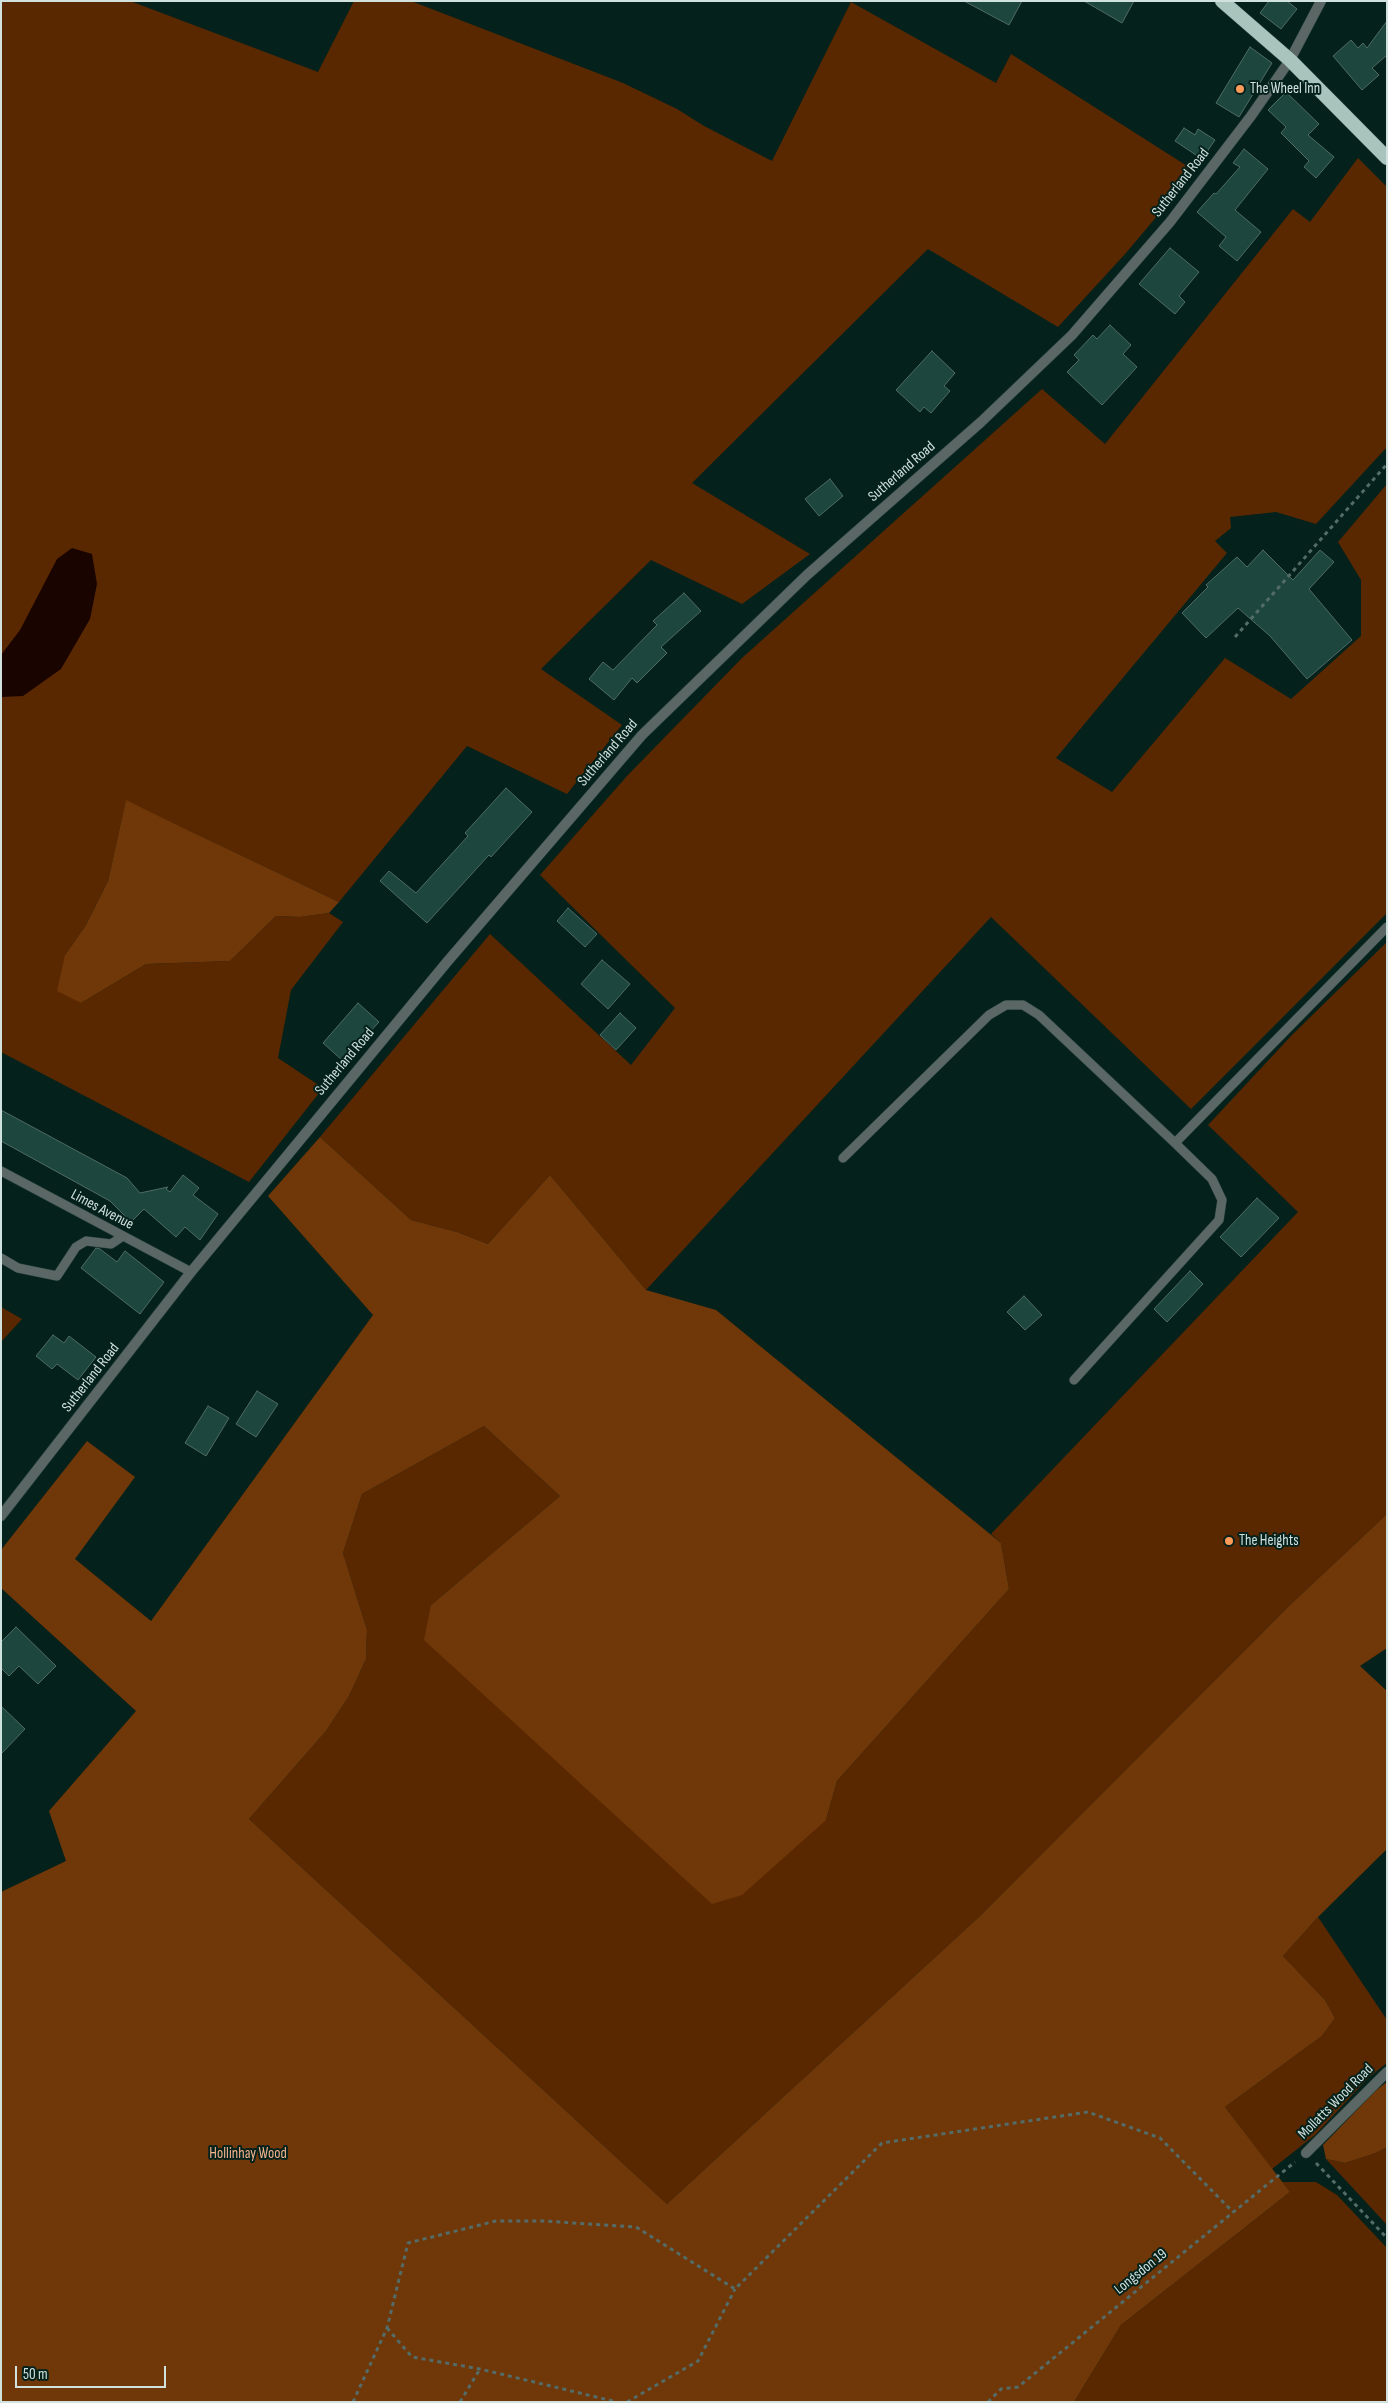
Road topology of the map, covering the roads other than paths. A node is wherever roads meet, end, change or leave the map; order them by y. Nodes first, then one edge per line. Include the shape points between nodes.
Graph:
1 (1222, 1) edge
2 (1321, 1) edge
3 (1290, 60) junction
4 (1387, 158) edge
5 (1387, 927) edge
6 (1175, 1143) junction
7 (843, 1158) dead end
8 (1, 1171) edge
9 (123, 1236) junction
10 (1, 1258) edge
11 (191, 1272) junction
12 (1074, 1380) dead end
13 (1, 1516) edge
14 (1387, 2072) edge
15 (1306, 2153) road end

1 - 3 highway
2 - 3 street, Sutherland Road
3 - 4 highway
3 - 11 street, Sutherland Road via 1170,222 1072,335 981,422 806,575 642,735 447,962
5 - 6 lane
6 - 7 lane via 1039,1015 1023,1005 1006,1005 989,1015
6 - 12 lane via 1212,1180 1222,1200 1219,1220
8 - 9 lane, Limes Avenue
9 - 10 lane via 111,1244 86,1241 76,1247 57,1276 18,1268
9 - 11 lane, Limes Avenue
11 - 13 street, Sutherland Road
14 - 15 street, Mollatts Wood Road

